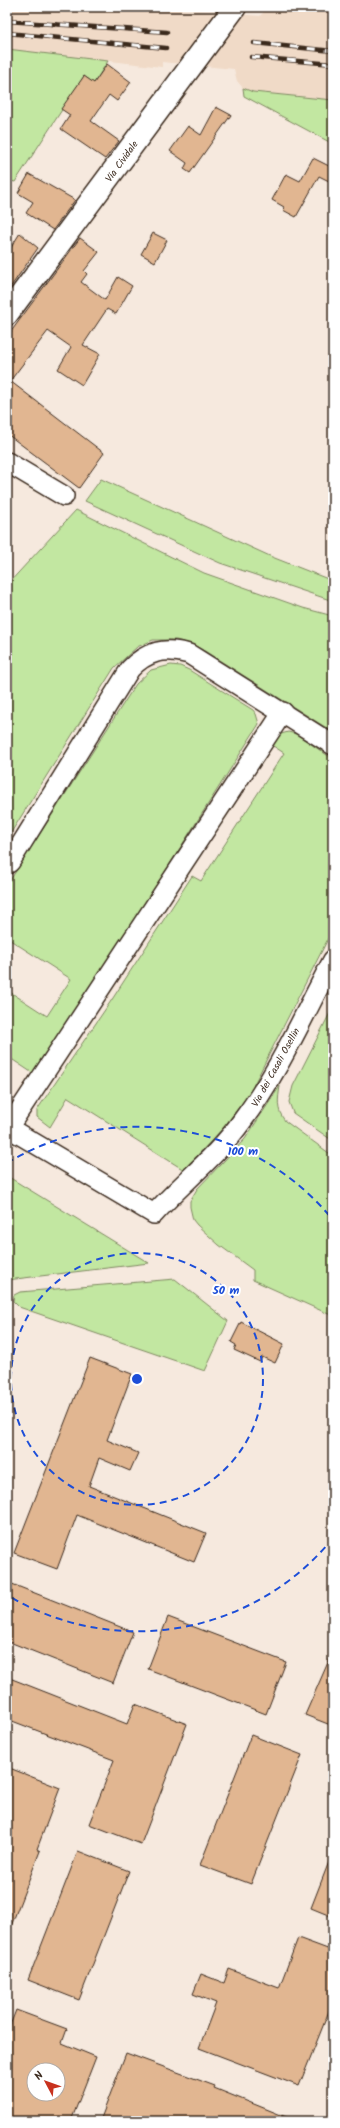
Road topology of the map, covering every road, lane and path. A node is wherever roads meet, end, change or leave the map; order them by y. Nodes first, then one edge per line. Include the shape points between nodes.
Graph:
1 (235, 7) edge
2 (7, 314) edge
3 (7, 462) edge
4 (64, 496) dead end
5 (283, 712) junction
6 (333, 745) edge
7 (7, 864) edge
8 (333, 960) edge
9 (7, 1127) edge

1 - 2 main road, Via Cividale
3 - 4 street
5 - 6 street
5 - 7 street via 189,654 159,651 139,660 130,669
5 - 9 street
8 - 9 street, Via dei Casali Osellin via 253,1106 209,1160 154,1214

